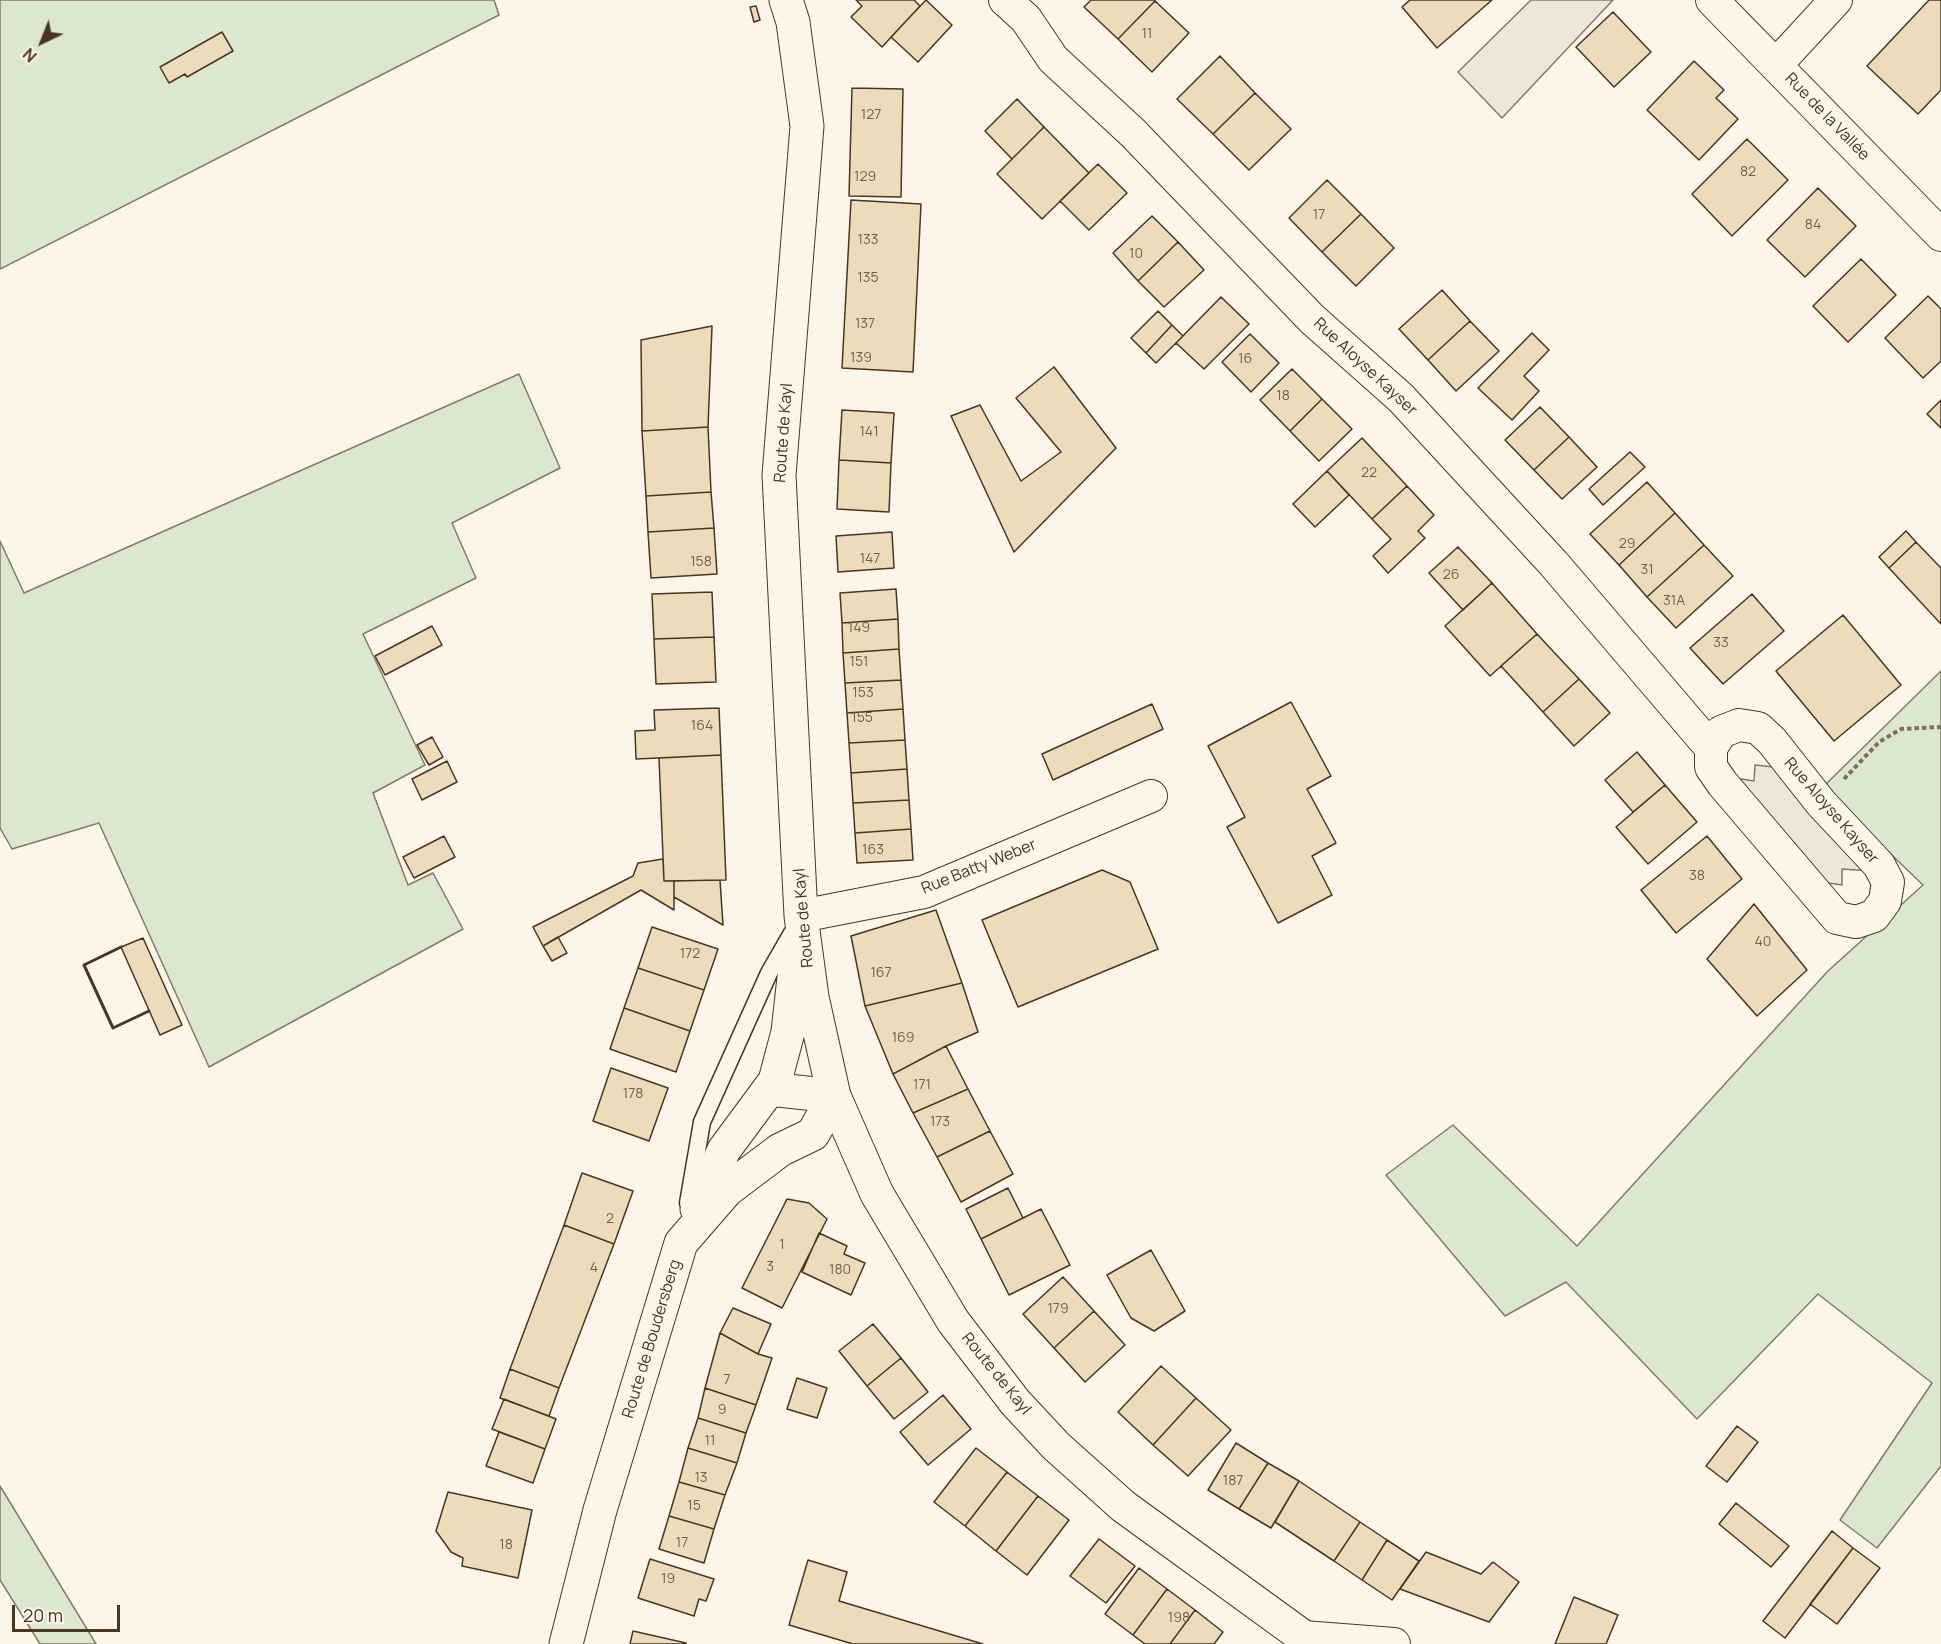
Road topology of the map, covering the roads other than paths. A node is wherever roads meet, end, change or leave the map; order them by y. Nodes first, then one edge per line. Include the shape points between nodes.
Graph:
1 (786, 0) edge
2 (1005, 0) edge
3 (1712, 0) edge
4 (1836, 0) edge
5 (1776, 65) junction
6 (1941, 235) edge
7 (1711, 748) junction
8 (1151, 796) dead end
9 (801, 916) junction
10 (770, 1089) junction
11 (834, 1096) junction
12 (681, 1243) junction
13 (1308, 1640) edge
14 (566, 1644) edge
15 (1394, 1644) edge

1 - 9 main road, Route de Kayl via 793,22 807,126 779,475
2 - 7 street, Rue Aloyse Kayser via 1026,19 1053,59 1133,133 1312,319 1401,398 1554,564
3 - 5 street, Rue de la Vallée
4 - 5 street
5 - 6 street, Rue de la Vallée
7 - 7 street, Rue Aloyse Kayser via 1711,767 1722,783 1837,918 1856,922 1874,916 1886,901 1888,882 1879,865 1821,803 1772,741 1758,728 1739,724 1721,732
8 - 9 street, Rue Batty Weber via 924,892
9 - 10 main road via 788,1032
9 - 11 main road, Route de Kayl via 812,997
9 - 12 lane via 769,973 702,1122
10 - 11 main road
10 - 12 main road via 724,1150
11 - 12 main road, Route de Boudersberg via 813,1134 780,1150 727,1190
11 - 13 main road, Route de Kayl via 877,1194 953,1321 1016,1402 1056,1446 1124,1506
12 - 14 main road, Route de Boudersberg via 600,1510
13 - 15 street

